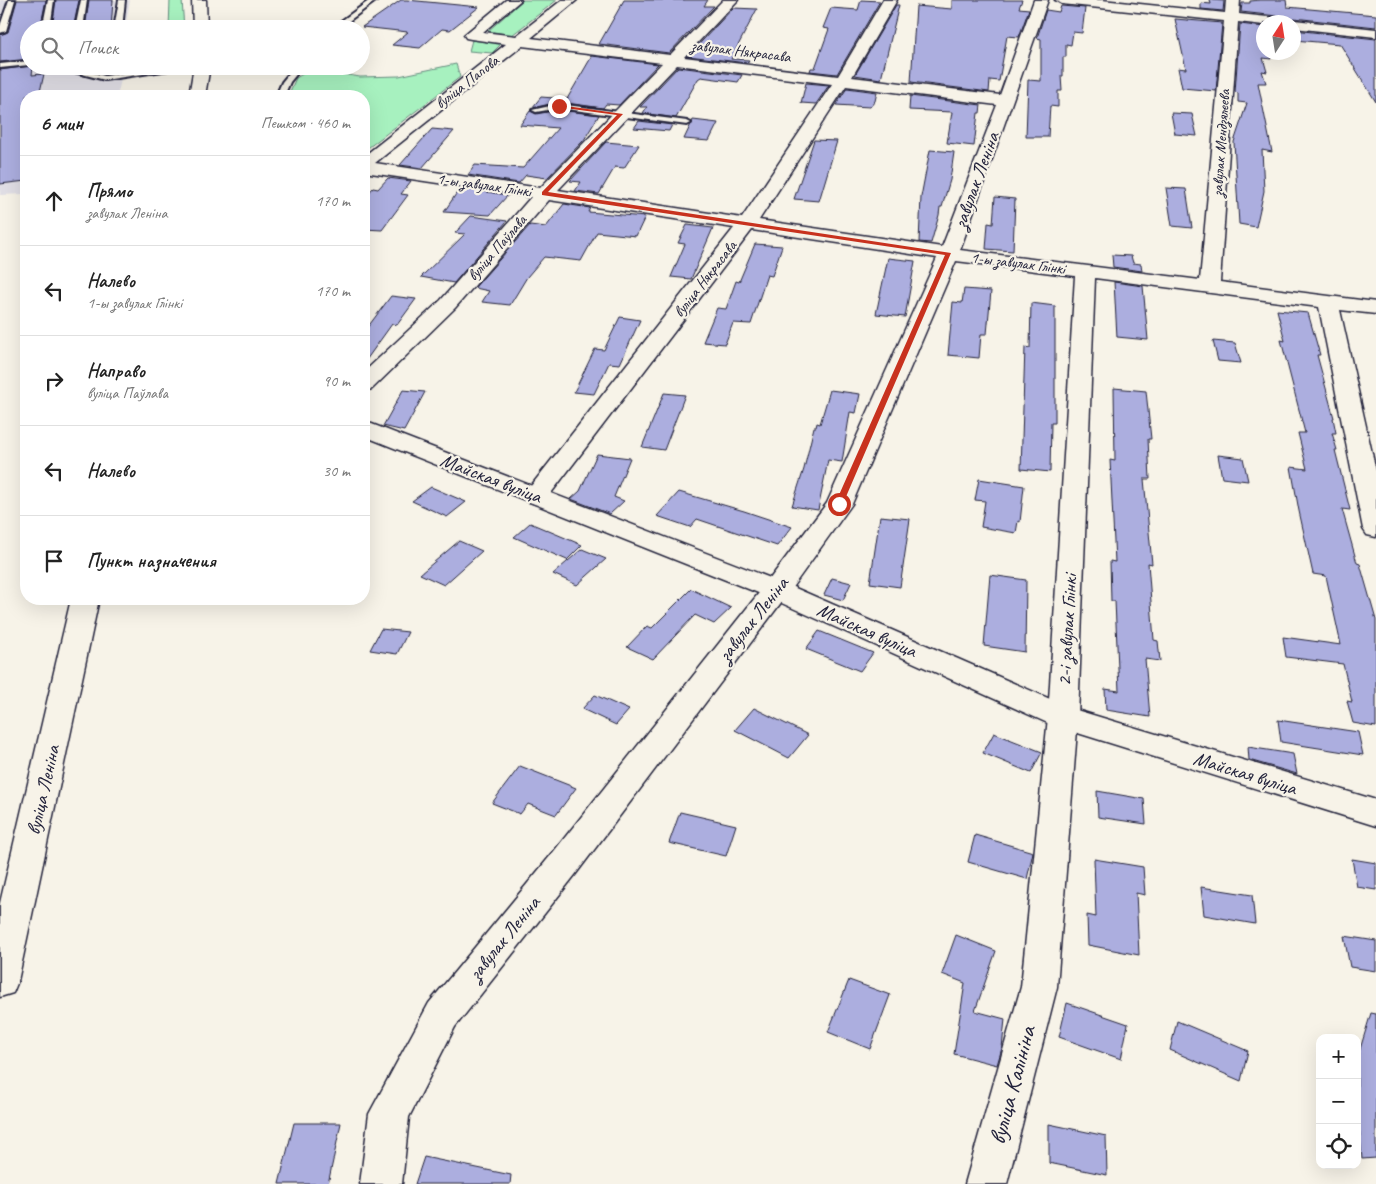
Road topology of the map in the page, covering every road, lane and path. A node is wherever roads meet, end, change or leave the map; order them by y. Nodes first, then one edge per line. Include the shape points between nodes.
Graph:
1 (12, 0) edge
2 (51, 0) edge
3 (84, 0) edge
4 (122, 0) edge
5 (199, 0) edge
6 (374, 0) edge
7 (514, 0) edge
8 (570, 0) edge
9 (732, 0) edge
10 (890, 0) edge
11 (1041, 0) edge
12 (1062, 0) edge
13 (1233, 0) edge
14 (1231, 17) junction
15 (48, 20) edge
16 (81, 20) edge
17 (119, 20) edge
18 (200, 20) edge
19 (346, 20) edge
20 (1256, 20) edge
21 (1301, 25) edge
22 (0, 32) edge
23 (1376, 33) edge
24 (472, 35) joint
25 (517, 42) junction
26 (674, 60) junction
27 (20, 64) edge
28 (0, 66) edge
29 (95, 75) edge
30 (126, 75) edge
31 (200, 75) edge
32 (292, 75) edge
33 (842, 81) junction
34 (198, 90) edge
35 (283, 90) edge
36 (1006, 101) junction
37 (536, 110) dead end
38 (620, 114) junction
39 (687, 124) dead end
40 (370, 159) edge
41 (370, 169) edge
42 (544, 194) junction
43 (747, 224) junction
44 (949, 254) junction
45 (1085, 271) junction
46 (1210, 286) junction
47 (1328, 302) junction
48 (1376, 308) edge
49 (370, 378) edge
50 (370, 430) edge
51 (536, 496) junction
52 (1376, 529) edge
53 (776, 590) junction
54 (84, 605) edge
55 (1063, 717) junction
56 (1376, 813) edge
57 (0, 981) edge
58 (1039, 987) joint
59 (381, 1184) edge
60 (986, 1184) edge

1 - 22 lane
2 - 15 lane
3 - 16 lane
4 - 17 lane
5 - 18 street
6 - 19 lane
7 - 24 street, вуліца Папова
8 - 25 street, вуліца Папова
9 - 26 street, вуліца Паўлава
10 - 33 street, вуліца Някрасава
11 - 36 street, завулак Леніна
12 - 14 street
13 - 14 street, завулак Мендзялеева
14 - 20 street
14 - 46 street, завулак Мендзялеева
21 - 23 street
24 - 25 street, завулак Някрасава
25 - 26 street, завулак Някрасава
25 - 40 street, вуліца Папова
26 - 33 street, завулак Някрасава
26 - 38 street, вуліца Паўлава
27 - 28 lane
29 - 30 lane via 105,78
31 - 34 street
32 - 35 lane
33 - 36 street, завулак Някрасава
33 - 43 street, вуліца Някрасава
36 - 44 street, завулак Леніна
37 - 38 lane via 559,106
38 - 39 lane
38 - 42 street, вуліца Паўлава
41 - 42 street, 1-ы завулак Глінкі
42 - 43 street, 1-ы завулак Глінкі
42 - 49 street, вуліца Паўлава via 448,304
43 - 44 street, 1-ы завулак Глінкі
43 - 51 street, вуліца Някрасава
44 - 45 street, 1-ы завулак Глінкі
44 - 53 street, завулак Леніна via 839,504
45 - 46 street, 1-ы завулак Глінкі
45 - 55 street, 2-і завулак Глінкі
46 - 47 street, 1-ы завулак Глінкі
47 - 48 street, 1-ы завулак Глінкі
47 - 52 street
50 - 51 street, Майская вуліца
51 - 53 street, Майская вуліца
53 - 55 street, Майская вуліца
53 - 59 street, завулак Леніна via 442,1015 389,1114
54 - 57 street, вуліца Леніна
55 - 56 street, Майская вуліца
55 - 58 street, 2-і завулак Глінкі
58 - 60 street, вуліца Калініна

